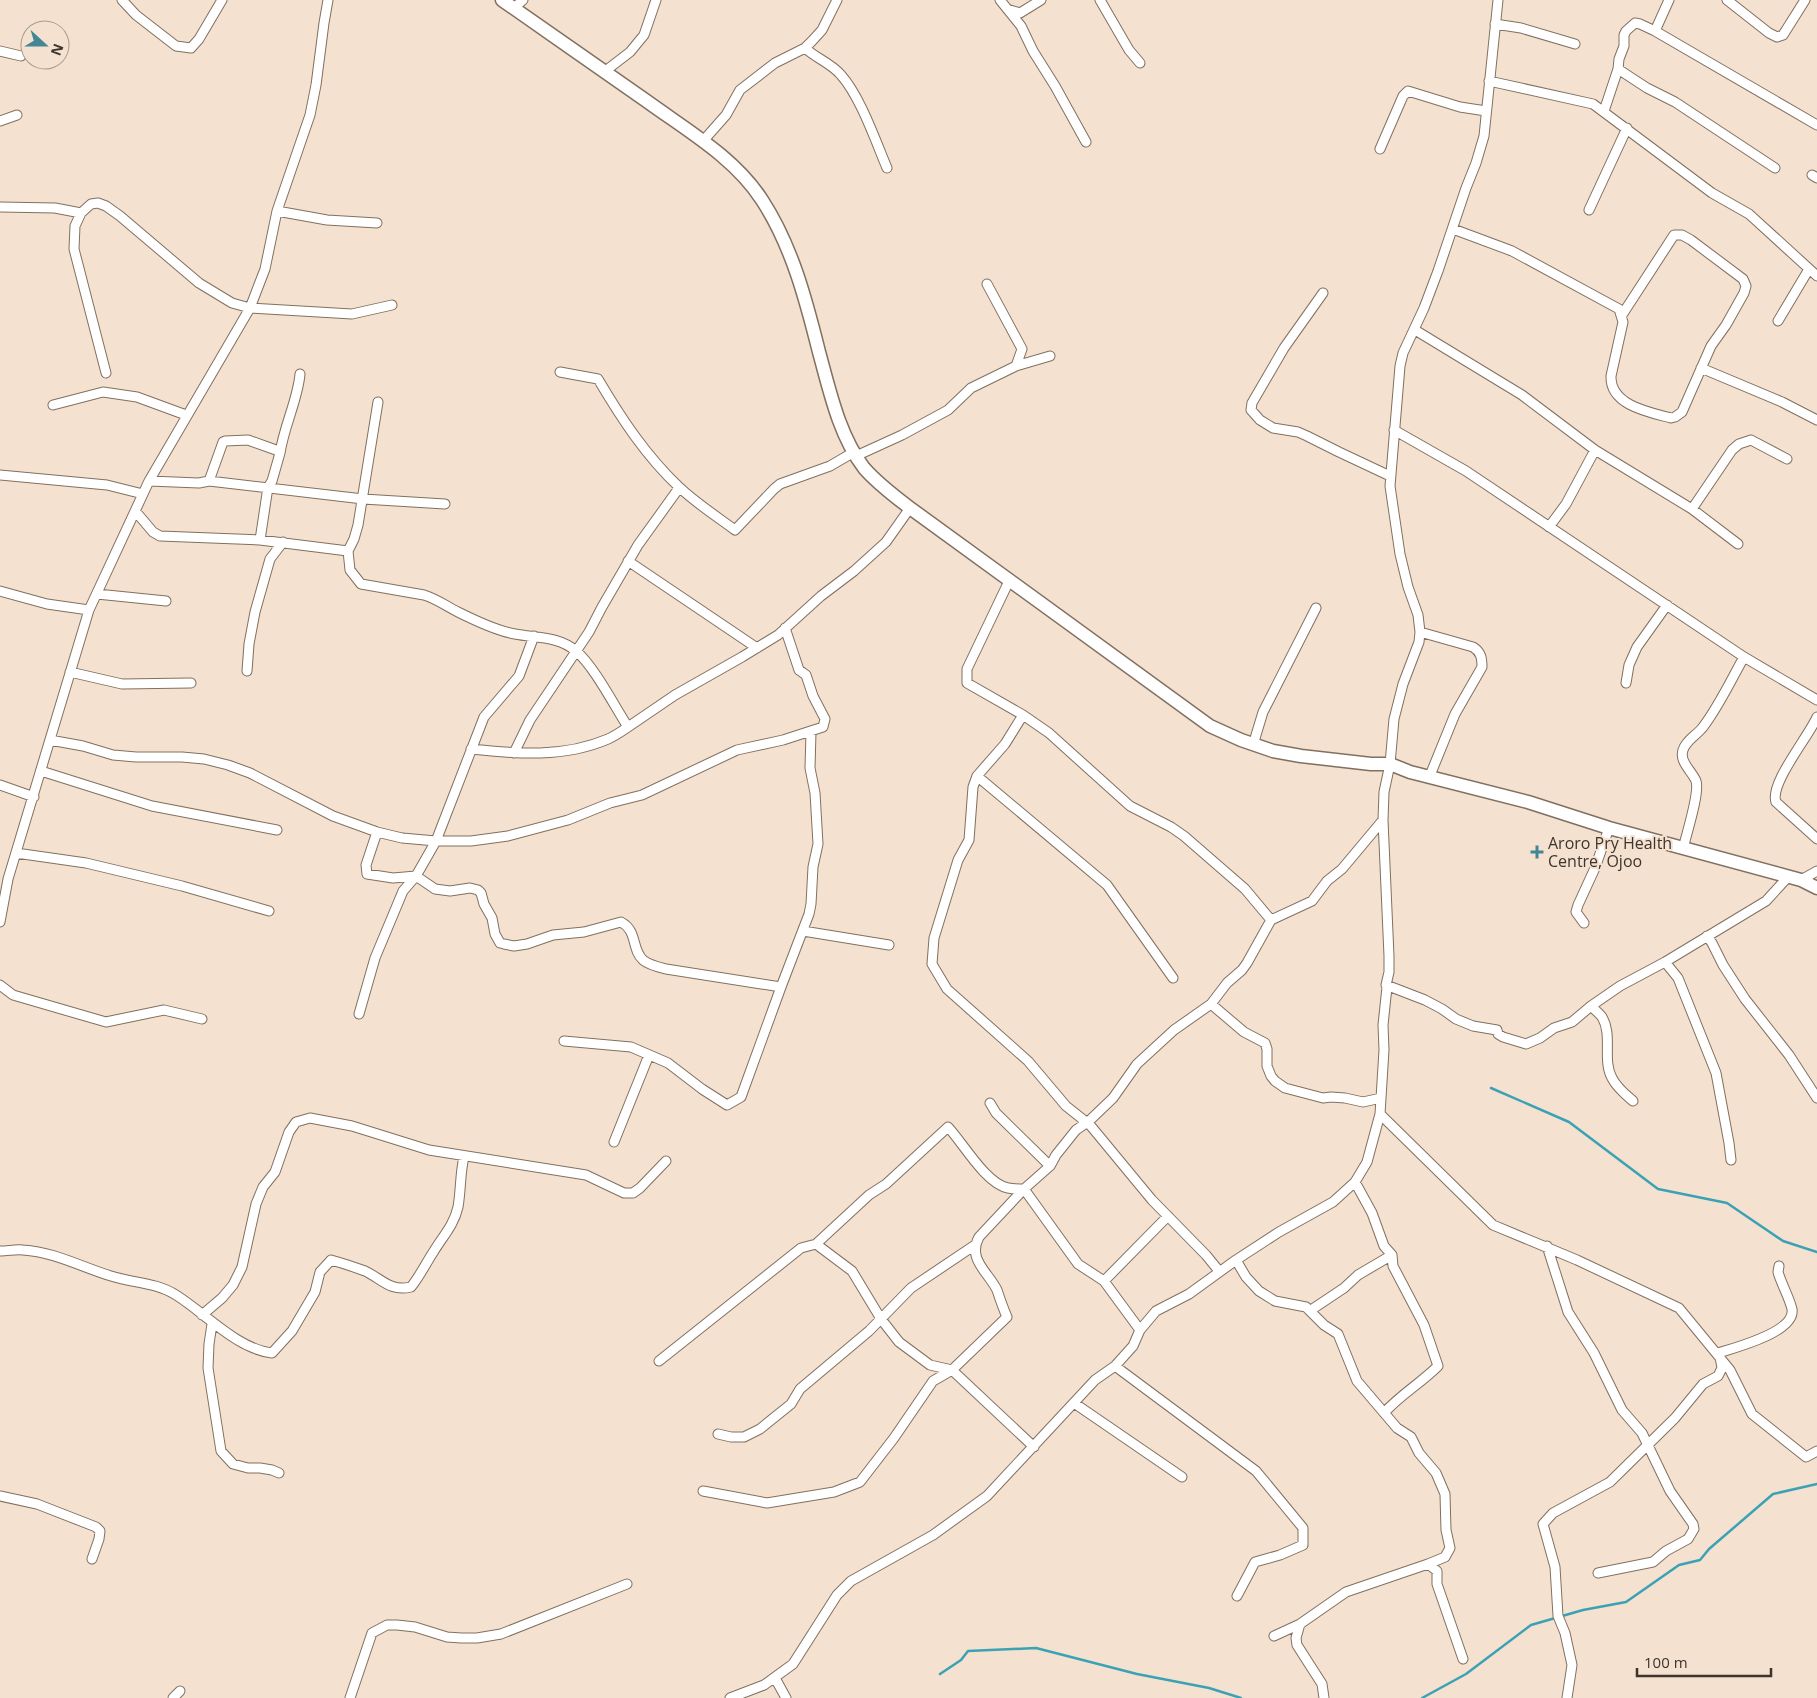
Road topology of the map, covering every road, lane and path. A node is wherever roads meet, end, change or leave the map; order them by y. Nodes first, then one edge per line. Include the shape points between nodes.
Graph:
1 (122, 0) edge
2 (222, 0) edge
3 (328, 0) edge
4 (502, 0) edge
5 (656, 0) edge
6 (837, 0) edge
7 (1000, 0) edge
8 (1042, 0) edge
9 (1100, 0) edge
10 (1498, 0) edge
11 (1668, 0) edge
12 (1727, 0) edge
13 (1806, 0) edge
14 (519, 4) edge
15 (1007, 9) junction
16 (1495, 24) junction
17 (1655, 31) junction
18 (1575, 44) dead end
19 (805, 48) junction
20 (0, 51) edge
21 (20, 56) edge
22 (1140, 63) dead end
23 (1618, 69) junction
24 (604, 72) junction
25 (1489, 81) junction
26 (1486, 111) junction
27 (1604, 111) junction
28 (17, 115) dead end
29 (0, 121) edge
30 (1817, 125) edge
31 (1627, 128) junction
32 (703, 141) junction
33 (1086, 142) dead end
34 (1380, 149) dead end
35 (887, 168) dead end
36 (1775, 168) dead end
37 (0, 207) edge
38 (1589, 210) dead end
39 (277, 211) junction
40 (81, 213) junction
41 (377, 223) dead end
42 (1453, 229) junction
43 (1809, 269) junction
44 (1817, 276) edge
45 (987, 284) dead end
46 (1323, 293) dead end
47 (392, 305) dead end
48 (250, 308) junction
49 (1622, 314) junction
50 (1778, 321) dead end
51 (1415, 330) junction
52 (1050, 356) dead end
53 (1016, 366) junction
54 (1701, 368) junction
55 (560, 372) dead end
56 (106, 373) dead end
57 (300, 374) dead end
58 (378, 402) dead end
59 (53, 405) dead end
60 (186, 415) junction
61 (1817, 420) edge
62 (1394, 430) junction
63 (1595, 450) junction
64 (280, 453) junction
65 (855, 454) junction
66 (1786, 459) dead end
67 (0, 475) edge
68 (1390, 476) junction
69 (149, 481) junction
70 (209, 481) junction
71 (268, 487) junction
72 (679, 488) junction
73 (143, 494) junction
74 (363, 499) junction
75 (445, 504) dead end
76 (910, 508) junction
77 (1692, 509) junction
78 (136, 512) junction
79 (1549, 527) junction
80 (260, 540) junction
81 (283, 542) junction
82 (1738, 544) dead end
83 (348, 551) junction
84 (628, 561) junction
85 (1010, 579) junction
86 (0, 591) edge
87 (97, 594) junction
88 (166, 601) dead end
89 (1666, 605) junction
90 (1316, 608) dead end
91 (89, 610) junction
92 (785, 628) junction
93 (1420, 632) junction
94 (534, 636) junction
95 (757, 648) junction
96 (577, 652) junction
97 (1744, 657) junction
98 (247, 671) dead end
99 (70, 672) junction
100 (191, 683) dead end
101 (1626, 683) dead end
102 (1817, 700) edge
103 (1023, 715) junction
104 (1817, 717) edge
105 (628, 727) junction
106 (811, 732) junction
107 (50, 740) junction
108 (1253, 745) junction
109 (471, 749) junction
110 (514, 753) junction
111 (1390, 764) junction
112 (41, 771) junction
113 (977, 776) junction
114 (1434, 778) junction
115 (0, 785) edge
116 (34, 797) junction
117 (1383, 820) junction
118 (1609, 828) junction
119 (277, 830) dead end
120 (377, 832) junction
121 (1817, 838) edge
122 (436, 841) junction
123 (1683, 849) junction
124 (16, 853) junction
125 (1817, 871) edge
126 (416, 876) junction
127 (1788, 878) junction
128 (1801, 880) junction
129 (1817, 888) edge
130 (2, 899) edge
131 (270, 911) dead end
132 (1271, 920) junction
133 (0, 922) edge
134 (1584, 922) dead end
135 (803, 931) junction
136 (1707, 936) junction
137 (889, 945) dead end
138 (1665, 962) junction
139 (1173, 978) dead end
140 (0, 985) edge
141 (1386, 985) junction
142 (781, 987) junction
143 (1211, 1004) junction
144 (1591, 1006) junction
145 (358, 1014) dead end
146 (202, 1019) dead end
147 (564, 1041) dead end
148 (649, 1055) junction
149 (1381, 1098) junction
150 (1817, 1098) edge
151 (1633, 1101) dead end
152 (990, 1103) dead end
153 (1380, 1114) junction
154 (1086, 1123) junction
155 (614, 1142) dead end
156 (464, 1157) junction
157 (1731, 1160) dead end
158 (666, 1161) dead end
159 (1050, 1166) junction
160 (1356, 1182) junction
161 (1024, 1189) junction
162 (1168, 1216) junction
163 (816, 1244) junction
164 (975, 1245) junction
165 (1547, 1246) junction
166 (0, 1247) edge
167 (0, 1252) edge
168 (1392, 1255) junction
169 (1236, 1260) junction
170 (1779, 1266) dead end
171 (1219, 1271) junction
172 (1104, 1281) junction
173 (1311, 1310) junction
174 (202, 1315) junction
175 (881, 1319) junction
176 (212, 1324) junction
177 (1140, 1330) junction
178 (1719, 1354) junction
179 (659, 1361) dead end
180 (1115, 1366) junction
181 (952, 1370) junction
182 (1074, 1403) junction
183 (1384, 1413) junction
184 (718, 1434) dead end
185 (1647, 1446) junction
186 (1034, 1447) junction
187 (1817, 1451) edge
188 (279, 1473) dead end
189 (1182, 1477) dead end
190 (703, 1491) dead end
191 (0, 1496) edge
192 (92, 1559) dead end
193 (1428, 1564) junction
194 (1598, 1573) dead end
195 (627, 1584) dead end
196 (1237, 1596) dead end
197 (1300, 1624) junction
198 (1274, 1636) dead end
199 (1463, 1660) dead end
200 (775, 1678) junction
201 (350, 1698) edge
202 (730, 1698) edge
203 (786, 1698) edge
204 (1324, 1698) edge
205 (1567, 1698) edge

1 - 2 street via 176,46 191,48
3 - 39 street via 310,115
4 - 14 main road
5 - 24 street via 644,35 630,52
6 - 19 street via 822,30
7 - 15 street
8 - 15 street via 1020,13
9 - 22 street
10 - 16 street
11 - 17 street
12 - 13 street via 1776,37 1782,35
14 - 24 main road
15 - 33 street via 1056,86
16 - 18 street
16 - 25 street
17 - 23 street via 1640,24 1630,26 1624,35
17 - 30 street
19 - 32 street via 775,64 740,90 726,115
19 - 35 street via 842,76 856,98
20 - 21 street
23 - 27 street
23 - 36 street
24 - 32 main road
25 - 26 street
25 - 27 street via 1593,104
26 - 34 street via 1460,107 1408,91
26 - 42 street via 1484,136
27 - 31 street
28 - 29 street
31 - 38 street
31 - 43 street via 1712,193 1749,214
32 - 65 main road via 750,184 772,218 797,274 832,401
37 - 40 street via 55,208
39 - 41 street via 327,220
39 - 48 street via 265,269
40 - 48 street via 90,204 106,206 198,283 232,303
40 - 56 street via 75,226 74,249
42 - 49 street via 1537,263 1606,301
42 - 51 street
43 - 44 street
43 - 50 street
45 - 53 street via 1022,349
46 - 68 street via 1284,348 1251,410 1273,428 1298,432
47 - 48 street via 352,314
48 - 60 street
49 - 54 street via 1611,383 1626,402 1675,418 1682,412
49 - 54 street via 1674,235 1691,240 1743,279 1746,286 1710,346
51 - 62 street via 1400,366
51 - 63 street via 1522,395
52 - 53 street
53 - 65 street via 970,388 948,410 902,435
54 - 61 street
55 - 72 street via 598,379 644,450
57 - 64 street
58 - 74 street
59 - 60 street via 102,392 137,397
60 - 69 street
62 - 68 street
62 - 79 street via 1466,471
63 - 77 street
63 - 79 street via 1566,504
64 - 70 street via 248,440 222,442
64 - 71 street
65 - 72 street via 780,484 735,530
65 - 76 main road via 874,478
66 - 77 street via 1751,440 1739,444
67 - 73 street via 107,485
68 - 93 street via 1400,554
69 - 70 street
69 - 73 street
70 - 71 street
71 - 74 street
71 - 80 street
72 - 84 street
73 - 78 street
74 - 75 street
74 - 83 street
76 - 85 main road
76 - 92 street via 886,542
77 - 82 street
78 - 80 street via 160,536
78 - 87 street
79 - 89 street
80 - 81 street
81 - 83 street
81 - 98 street via 270,559 252,628
83 - 94 street via 350,570 361,584 434,598 507,632
84 - 95 street
84 - 96 street
85 - 103 street via 967,669 967,683
85 - 108 main road via 1210,726
86 - 91 street via 47,604
87 - 88 street
87 - 91 street
89 - 97 street
89 - 101 street via 1637,647
90 - 108 street via 1263,712
91 - 99 street
92 - 95 street
92 - 106 street via 800,670 806,676 825,719 823,727
93 - 111 street via 1394,720
93 - 114 street via 1473,647 1482,659 1482,666 1435,761 1431,773
94 - 96 street via 544,636
94 - 109 street via 519,676 484,717
95 - 105 street via 675,695
96 - 105 street
96 - 110 street via 530,720
97 - 102 street
97 - 123 street via 1703,728 1683,750 1687,768 1696,781
99 - 100 street via 122,684
99 - 107 street
103 - 113 street via 1005,744
103 - 132 street via 1049,733 1130,806 1184,836 1245,889
104 - 121 street via 1780,779 1774,796 1776,802
105 - 110 street via 608,739 570,751
106 - 122 street via 737,750 642,795 568,820 508,836
106 - 135 street via 810,768 818,844 811,904
107 - 112 street
107 - 120 street via 114,754 204,759 228,765 333,816
108 - 111 main road via 1302,756
109 - 110 street
109 - 122 street
111 - 114 main road
111 - 117 street
112 - 116 street
112 - 119 street via 152,806
113 - 139 street via 1107,885
113 - 154 street via 969,840 958,860 934,938 932,964 947,989 1028,1061 1066,1106
114 - 118 main road via 1528,802
115 - 116 street
116 - 124 street
117 - 132 street via 1312,901
117 - 141 street via 1389,956
118 - 123 main road
118 - 134 street via 1576,912
120 - 122 street
120 - 126 street via 366,865 367,874 393,878
122 - 126 street
123 - 127 main road
124 - 130 street
124 - 131 street via 86,863
125 - 128 street
126 - 142 street via 435,889 450,892 470,888 478,890 500,943 527,944 553,935 584,932 621,922 631,930 641,958 648,964 666,970
126 - 145 street via 403,891 375,958
127 - 128 main road
127 - 136 street via 1766,900
128 - 129 main road
130 - 133 street
132 - 143 street via 1247,963
135 - 137 street
135 - 142 street
136 - 138 street
136 - 150 street via 1745,999 1789,1055
138 - 144 street
138 - 157 street via 1678,978 1716,1073
140 - 146 street via 13,995 106,1022 164,1010
141 - 144 street via 1425,1000 1456,1020 1497,1030 1502,1037 1526,1044 1572,1022
141 - 149 street
142 - 148 street via 741,1097 727,1104
143 - 149 street via 1244,1032 1266,1043 1271,1076 1285,1088 1323,1098 1363,1102
143 - 154 street via 1174,1030 1137,1064 1113,1098
144 - 151 street via 1603,1018 1606,1028 1611,1078
147 - 148 street via 631,1046
148 - 155 street
149 - 153 street
152 - 159 street via 996,1113
153 - 160 street via 1367,1162
153 - 165 street via 1493,1225
154 - 159 street via 1071,1136
154 - 162 street
156 - 158 street via 586,1175 624,1193 633,1193 640,1188
156 - 174 street via 429,1150 352,1126 310,1118 296,1122 289,1132 275,1172 263,1187 256,1204 242,1267 222,1298
156 - 176 street via 458,1207 452,1226 411,1287 393,1287 366,1272 331,1260 320,1272 315,1292 292,1331 272,1353 258,1352
159 - 161 street
160 - 168 street via 1384,1246
160 - 169 street via 1333,1202
161 - 163 street via 1006,1188 983,1172 948,1127
161 - 164 street
161 - 172 street via 1078,1264
162 - 171 street
162 - 172 street
163 - 175 street via 852,1271
163 - 179 street via 801,1248
164 - 175 street via 911,1288
164 - 181 street via 975,1254 996,1289 1007,1317
165 - 178 street via 1679,1308
165 - 185 street via 1568,1312 1594,1353 1622,1410 1636,1424
166 - 167 street
167 - 174 street via 44,1253 110,1276 156,1286 174,1293
168 - 173 street via 1358,1274 1344,1288
168 - 183 street via 1393,1266 1424,1326 1438,1366
169 - 171 street
169 - 173 street via 1259,1291 1275,1301
170 - 178 street via 1778,1272 1792,1315 1774,1332
171 - 177 street via 1189,1294 1156,1311
172 - 177 street
173 - 183 street via 1324,1325 1338,1334 1358,1381
174 - 176 street
175 - 181 street via 899,1342 930,1365
175 - 184 street via 800,1389 791,1404 760,1430 744,1437
176 - 188 street via 208,1368 221,1451 233,1464
177 - 180 street via 1133,1346
178 - 185 street via 1722,1368 1718,1376 1703,1384
178 - 187 street via 1736,1379 1752,1414 1806,1457
180 - 182 street via 1095,1380
180 - 196 street via 1256,1470 1303,1528 1302,1544 1255,1562
181 - 186 street
181 - 190 street via 933,1381 860,1482 834,1492 767,1503
182 - 186 street
182 - 189 street
183 - 193 street via 1397,1428 1411,1437 1443,1488 1450,1548 1445,1557
185 - 194 street via 1670,1491 1693,1524 1693,1532 1688,1539 1653,1562
185 - 205 street via 1610,1482 1553,1513 1543,1524 1555,1567 1558,1616 1572,1665
186 - 200 street via 987,1496 961,1516 933,1536 852,1581 838,1595 793,1664
191 - 192 street via 36,1504 96,1527 100,1531
193 - 197 street via 1346,1592
193 - 199 street via 1438,1571 1437,1584
195 - 201 street via 501,1634 477,1638 447,1637 415,1628 387,1625 372,1633
197 - 198 street
197 - 204 street via 1296,1638 1298,1645 1322,1684
200 - 202 street
200 - 203 street

